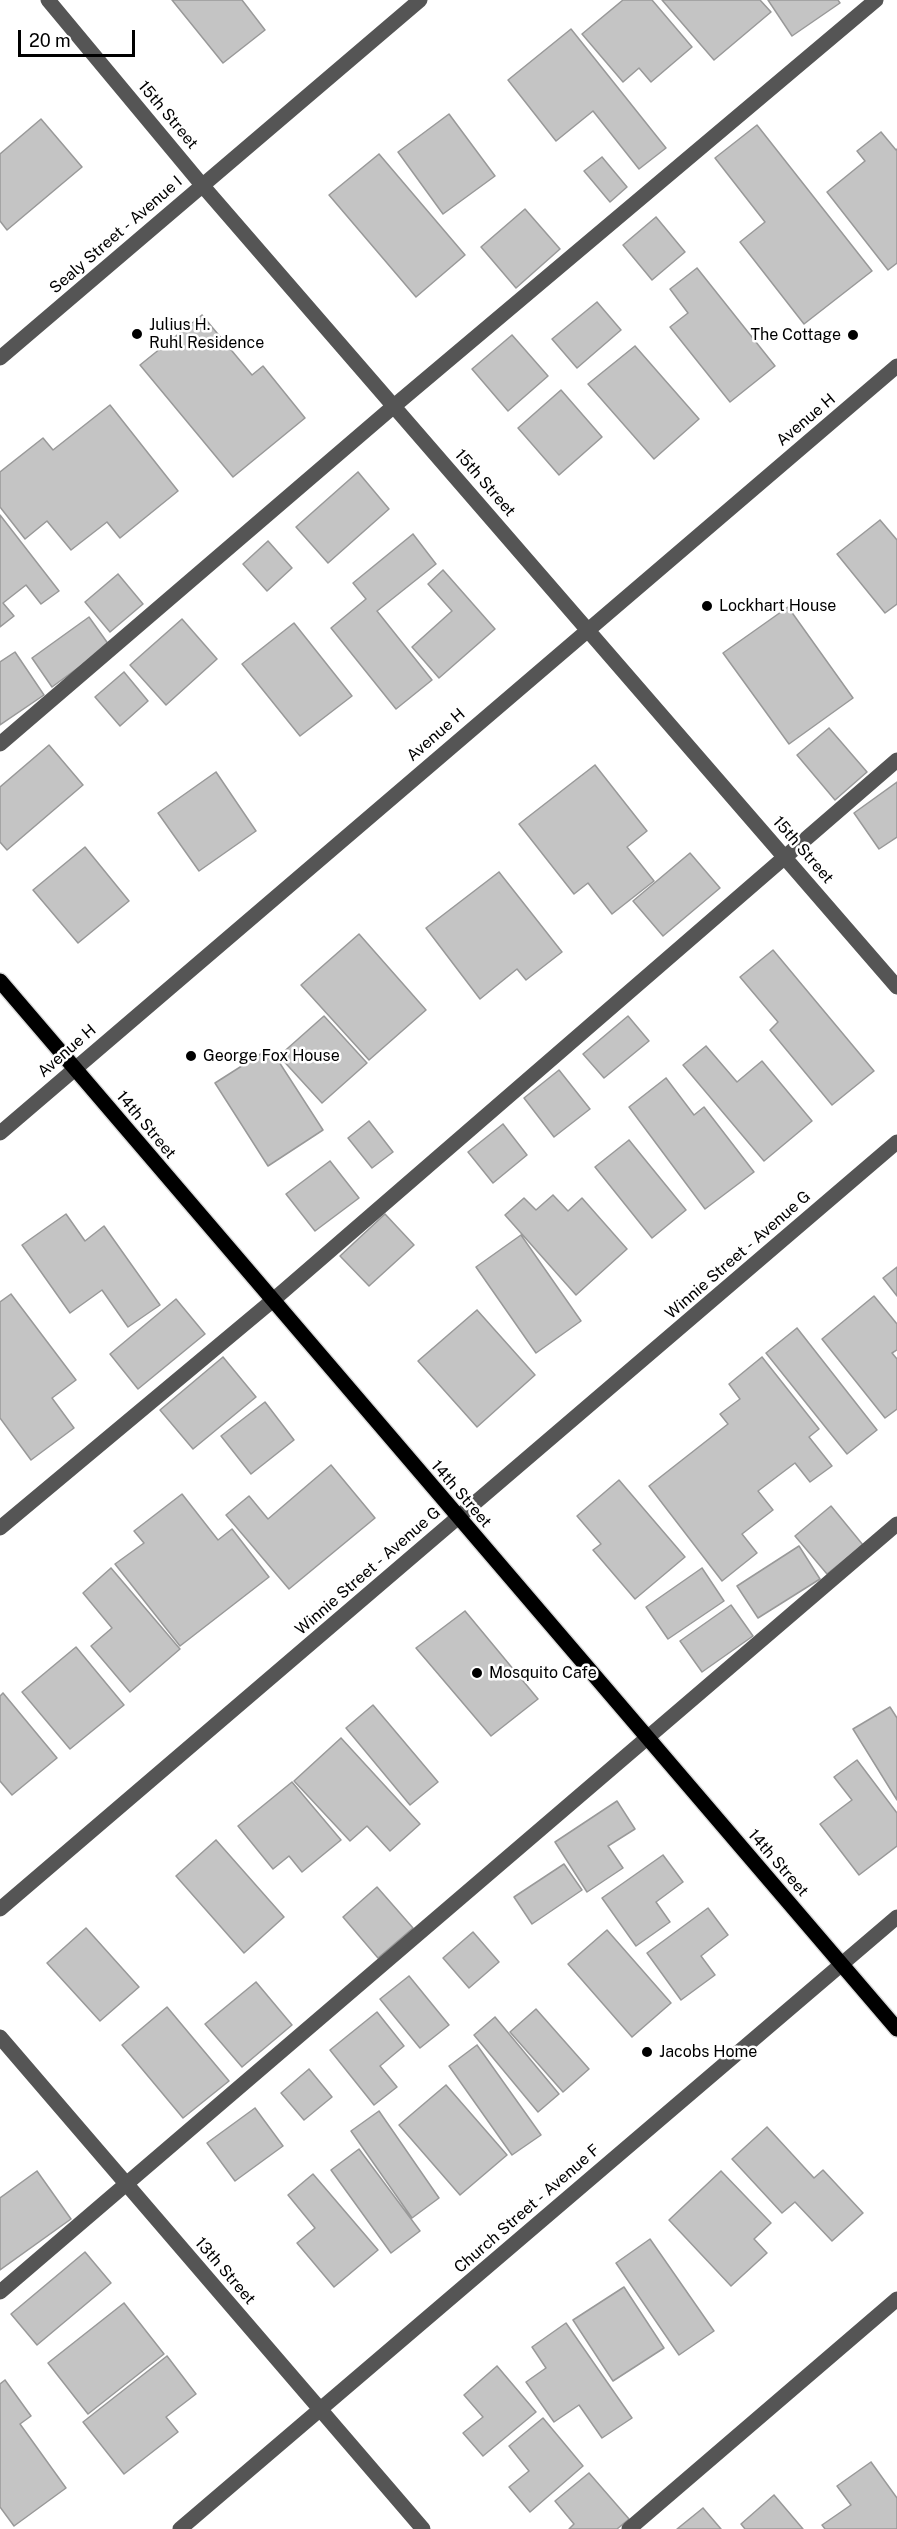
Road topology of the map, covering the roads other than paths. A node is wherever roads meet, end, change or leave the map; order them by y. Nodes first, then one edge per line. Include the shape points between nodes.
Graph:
1 (48, 0) edge
2 (420, 0) edge
3 (876, 0) edge
4 (202, 184) junction
5 (0, 358) edge
6 (897, 366) edge
7 (394, 406) junction
8 (587, 629) junction
9 (0, 744) edge
10 (897, 760) edge
11 (785, 857) junction
12 (0, 981) edge
13 (897, 987) edge
14 (74, 1069) junction
15 (0, 1133) edge
16 (897, 1142) edge
17 (272, 1301) junction
18 (458, 1518) junction
19 (897, 1524) edge
20 (0, 1528) edge
21 (647, 1738) junction
22 (0, 1909) edge
23 (897, 1917) edge
24 (841, 1963) junction
25 (897, 2029) edge
26 (0, 2037) edge
27 (126, 2184) junction
28 (0, 2292) edge
29 (897, 2299) edge
30 (320, 2409) junction
31 (180, 2529) edge
32 (423, 2529) edge
33 (629, 2529) edge

1 - 4 street, 15th Street
2 - 4 street, Sealy Street - Avenue I
3 - 7 street
4 - 5 street, Sealy Street - Avenue I
4 - 7 street, 15th Street
6 - 8 street, Avenue H
7 - 8 street, 15th Street
7 - 9 street
8 - 11 street, 15th Street
8 - 14 street, Avenue H
10 - 11 street
11 - 13 street, 15th Street
11 - 17 street
12 - 14 main road, 14th Street
14 - 15 street, Avenue H
14 - 17 main road, 14th Street
16 - 18 street, Winnie Street - Avenue G
17 - 18 main road, 14th Street
17 - 20 street
18 - 21 main road, 14th Street
18 - 22 street, Winnie Street - Avenue G
19 - 21 street
21 - 24 main road, 14th Street
21 - 27 street
23 - 24 street, Church Street - Avenue F
24 - 25 main road, 14th Street
24 - 30 street, Church Street - Avenue F
26 - 27 street, 13th Street
27 - 28 street
27 - 30 street, 13th Street
29 - 33 street
30 - 31 street, Church Street - Avenue F
30 - 32 street, 13th Street

